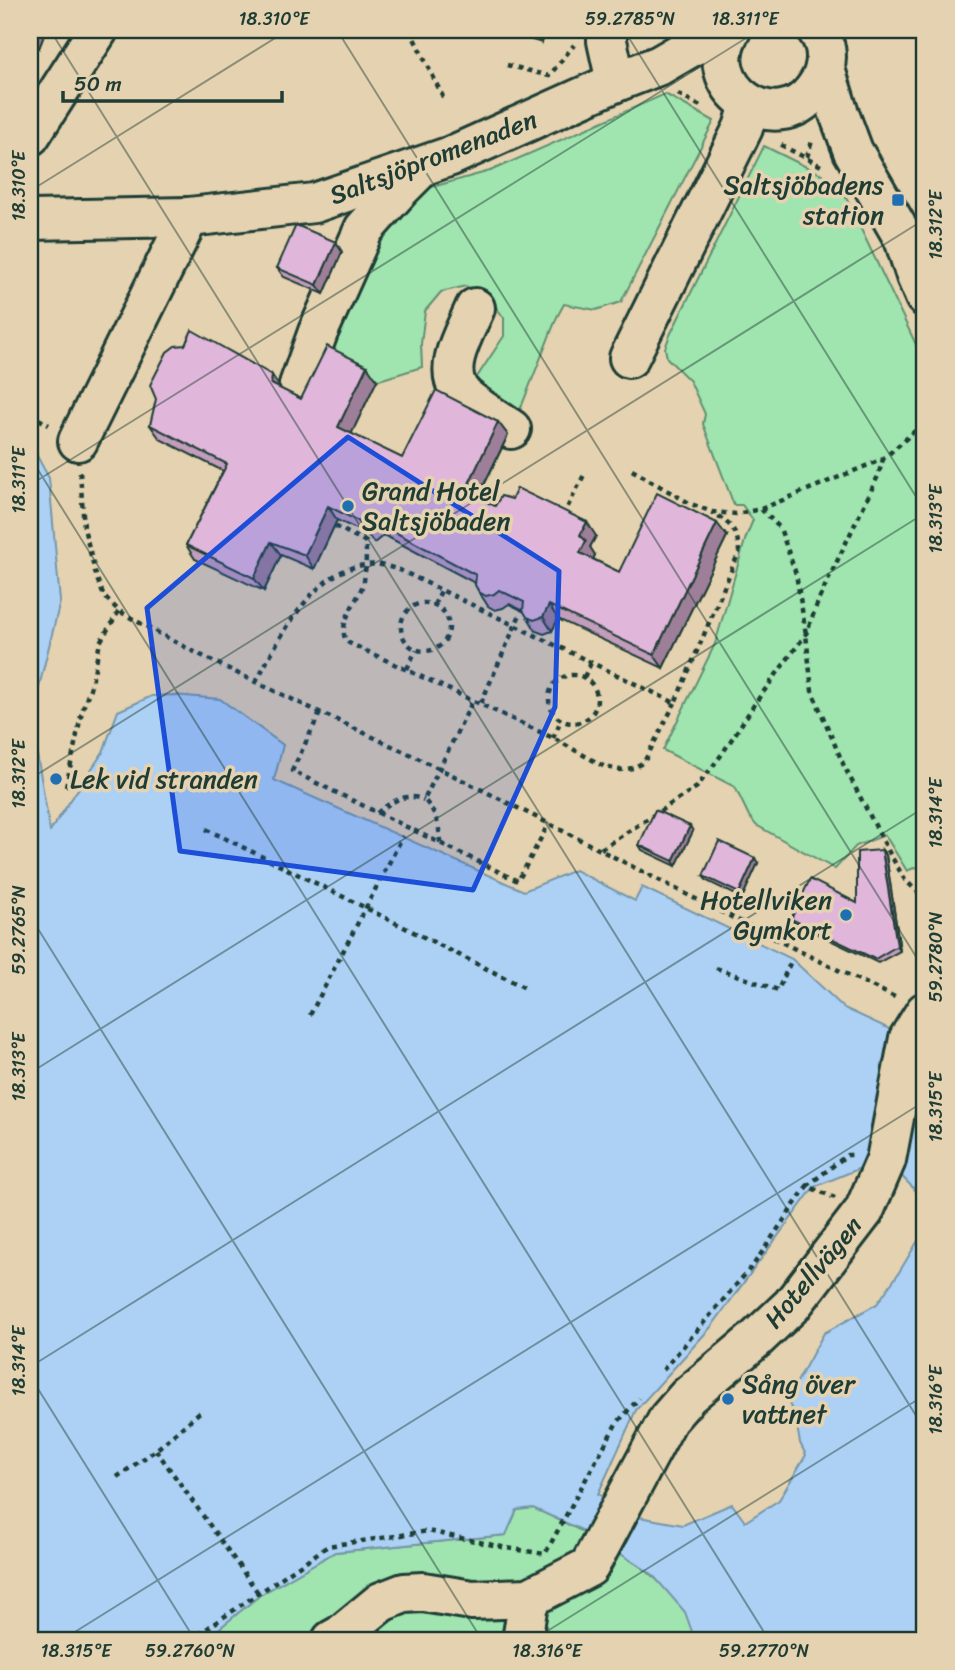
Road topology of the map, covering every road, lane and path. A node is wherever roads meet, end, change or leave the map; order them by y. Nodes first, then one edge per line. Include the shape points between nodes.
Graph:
1 (98, 30) edge
2 (410, 30) edge
3 (720, 30) edge
4 (731, 30) edge
5 (915, 30) edge
6 (590, 38) edge
7 (822, 41) edge
8 (925, 50) edge
9 (507, 65) dead end
10 (660, 65) junction
11 (616, 82) junction
12 (751, 98) junction
13 (444, 99) dead end
14 (30, 136) edge
15 (853, 151) junction
16 (425, 165) junction
17 (189, 217) junction
18 (30, 220) edge
19 (915, 250) edge
20 (925, 297) edge
21 (474, 308) dead end
22 (628, 358) dead end
23 (299, 385) dead end
24 (925, 422) edge
25 (511, 429) dead end
26 (78, 441) joint
27 (883, 459) junction
28 (632, 470) dead end
29 (585, 473) dead end
30 (761, 509) junction
31 (712, 512) junction
32 (561, 518) edge
33 (335, 526) edge
34 (366, 564) junction
35 (441, 591) junction
36 (434, 605) junction
37 (522, 610) edge
38 (119, 611) junction
39 (514, 625) junction
40 (806, 634) junction
41 (416, 650) junction
42 (591, 663) junction
43 (407, 670) junction
44 (584, 677) junction
45 (256, 682) junction
46 (473, 700) junction
47 (675, 703) junction
48 (481, 704) junction
49 (320, 713) junction
50 (561, 720) junction
51 (553, 738) junction
52 (439, 769) junction
53 (66, 787) dead end
54 (424, 800) junction
55 (377, 813) junction
56 (549, 823) junction
57 (206, 830) dead end
58 (403, 836) dead end
59 (440, 843) junction
60 (601, 849) junction
61 (925, 900) edge
62 (366, 908) junction
63 (792, 959) dead end
64 (716, 968) dead end
65 (527, 989) dead end
66 (310, 1015) dead end
67 (913, 1017) edge
68 (874, 1158) junction
69 (659, 1374) dead end
70 (642, 1394) dead end
71 (201, 1411) dead end
72 (156, 1450) junction
73 (117, 1477) dead end
74 (507, 1548) dead end
75 (545, 1554) dead end
76 (260, 1595) dead end
77 (529, 1598) junction
78 (190, 1640) edge
79 (332, 1640) edge
80 (522, 1640) edge

1 - 14 street
2 - 13 path
3 - 10 street, Saltsjöpromenaden
4 - 12 street via 724,40 722,65
5 - 8 path
6 - 9 path via 549,76
6 - 11 street via 607,41
7 - 12 street via 822,79 808,98 792,107
7 - 15 street via 838,111
10 - 11 street, Saltsjöpromenaden
10 - 12 street, Saltsjöpromenaden via 710,72
11 - 16 street, Saltsjöpromenaden
12 - 15 street via 804,121
12 - 22 street via 743,128
15 - 19 street
16 - 17 street, Saltsjöpromenaden via 314,203
16 - 23 street via 364,229
17 - 18 street, Saltsjöpromenaden
17 - 26 street
19 - 20 street via 916,276
21 - 25 street via 452,374 459,391
24 - 27 path
26 - 38 path via 90,554 104,596
27 - 30 path
27 - 40 path
28 - 31 path
29 - 32 path
30 - 31 path
30 - 40 path via 780,528 796,575
31 - 47 path via 729,523 739,539 739,552
33 - 34 path via 366,542
34 - 35 path via 389,566
34 - 43 path via 343,636
34 - 45 path via 330,578 303,604 280,635
35 - 36 path
35 - 39 path
36 - 41 path via 448,619 447,635 432,650
36 - 41 path via 415,605 403,616 401,632
37 - 39 path
38 - 45 path
38 - 53 path via 100,642
39 - 42 path
39 - 48 path
40 - 60 path via 697,787
40 - 61 path via 812,691 844,766 905,880
41 - 43 path
42 - 44 path
42 - 47 path
43 - 46 path
44 - 50 path via 569,674 551,687 548,702
44 - 50 path via 596,690 592,714 578,723
45 - 49 path
46 - 48 path
46 - 52 path
47 - 51 path via 644,762 633,768 605,767
48 - 51 path
49 - 52 path
49 - 55 path via 292,771
50 - 51 path
52 - 54 path
52 - 56 path
54 - 55 path via 402,797
54 - 59 path via 434,812
55 - 59 path
56 - 59 path via 518,881
56 - 60 path
57 - 62 path
58 - 62 path
60 - 67 path via 897,998
62 - 65 path
62 - 66 path
63 - 64 path via 778,990
67 - 68 street, Hotellvägen
68 - 69 path via 847,1155 807,1186 754,1264
68 - 77 street, Hotellvägen via 864,1212 792,1305 668,1419 589,1567
70 - 75 path via 616,1424
71 - 72 path
72 - 73 path
72 - 76 path
74 - 78 path via 428,1531 328,1546
77 - 79 street via 472,1600 404,1592 381,1602
77 - 80 street

